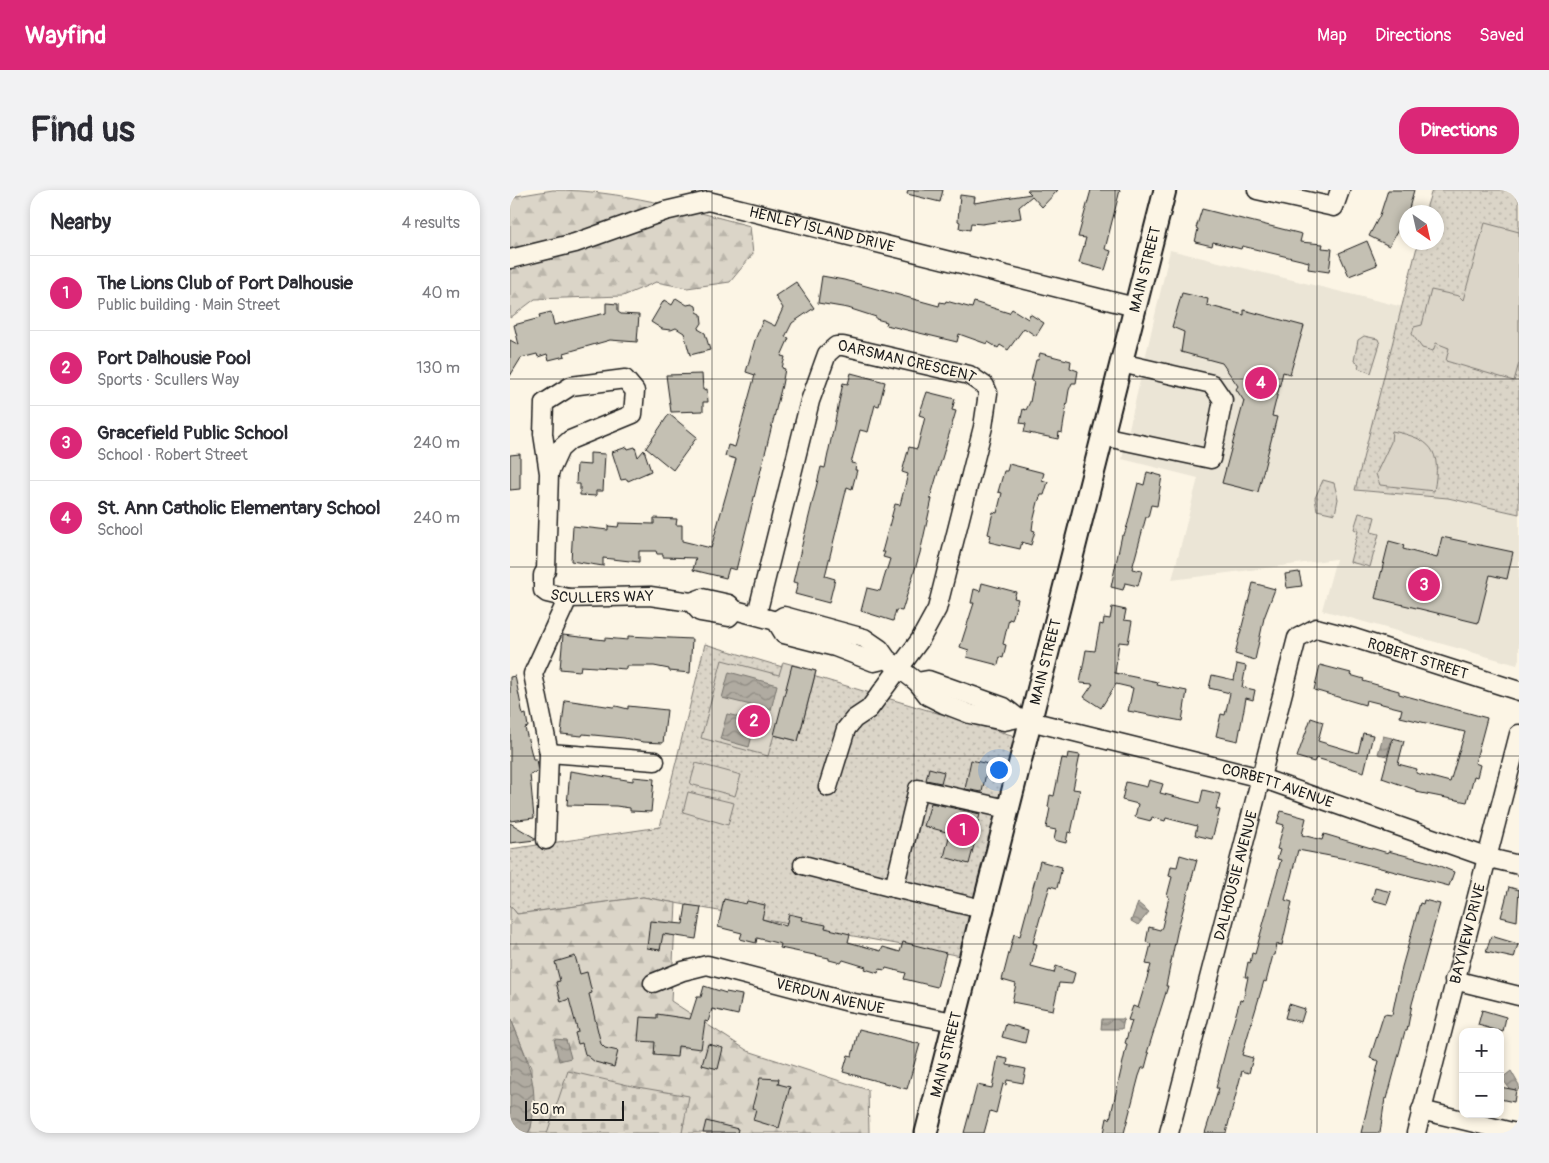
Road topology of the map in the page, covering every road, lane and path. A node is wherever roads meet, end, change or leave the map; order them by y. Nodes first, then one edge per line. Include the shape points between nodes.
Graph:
1 (1165, 190) edge
2 (1258, 190) edge
3 (1340, 190) edge
4 (510, 259) edge
5 (1136, 307) junction
6 (1121, 363) junction
7 (1102, 436) junction
8 (549, 473) junction
9 (568, 598) junction
10 (757, 614) junction
11 (1316, 628) joint
12 (893, 663) junction
13 (1519, 690) edge
14 (1024, 719) junction
15 (1519, 734) edge
16 (550, 753) junction
17 (655, 761) dead end
18 (1261, 778) junction
19 (828, 787) dead end
20 (1008, 809) junction
21 (546, 840) dead end
22 (1489, 858) junction
23 (803, 865) dead end
24 (1519, 865) edge
25 (894, 888) junction
26 (982, 909) junction
27 (1454, 980) junction
28 (653, 983) dead end
29 (1519, 996) edge
30 (954, 1022) junction
31 (1421, 1110) junction
32 (926, 1133) edge
33 (1169, 1133) edge
34 (1416, 1133) edge
35 (1516, 1133) edge

1 - 5 main road, MAIN STREET
2 - 3 street via 1334,208
4 - 5 street, HENLEY ISLAND DRIVE via 575,243 665,211 708,201
5 - 6 main road, MAIN STREET
6 - 7 main road, MAIN STREET
6 - 7 street via 1212,384 1223,400 1211,458
7 - 14 main road, MAIN STREET
8 - 8 street, SCULLERS WAY via 560,449 570,440 633,414 635,391 625,379 571,386 544,403 543,434
8 - 9 street, SCULLERS WAY via 546,570 542,584 547,593
9 - 10 street, SCULLERS WAY via 650,596 691,602 702,598
9 - 16 street via 534,674
10 - 12 street, SCULLERS WAY via 776,621 784,616 864,638
10 - 12 street, OARSMAN CRESCENT via 810,401 827,354 836,346 843,346 969,375 985,386 988,393 984,427 936,610 920,640
11 - 13 street, ROBERT STREET
11 - 18 street, DALHOUSIE AVENUE via 1297,638
12 - 14 street, SCULLERS WAY via 917,682 928,680 1004,707
12 - 19 street via 869,709 846,729
14 - 18 street, CORBETT AVENUE
14 - 20 main road, MAIN STREET
15 - 22 street, BAYVIEW DRIVE
16 - 17 street
16 - 21 street
18 - 22 street, CORBETT AVENUE
18 - 33 street, DALHOUSIE AVENUE
20 - 25 street via 918,788
20 - 26 main road, MAIN STREET
22 - 24 street, CORBETT AVENUE
22 - 27 street, BAYVIEW DRIVE
23 - 25 street
25 - 26 street
26 - 30 main road, MAIN STREET
27 - 29 street
27 - 31 street, BAYVIEW DRIVE
28 - 30 street, VERDUN AVENUE via 707,965 849,1002
30 - 32 main road, MAIN STREET
31 - 34 street, BAYVIEW DRIVE
31 - 35 street

